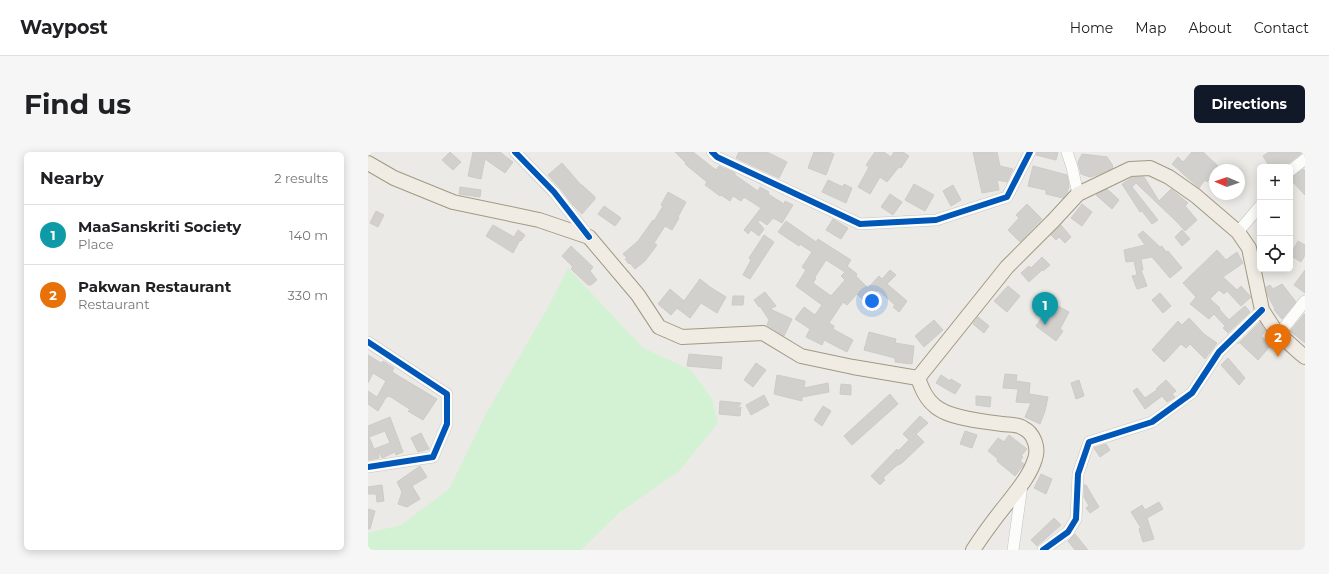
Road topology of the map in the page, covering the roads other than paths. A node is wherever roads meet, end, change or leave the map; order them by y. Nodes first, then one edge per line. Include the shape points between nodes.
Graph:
1 (515, 152) edge
2 (1030, 152) edge
3 (1067, 152) edge
4 (717, 154) edge
5 (1305, 159) edge
6 (368, 163) edge
7 (1293, 169) edge
8 (1078, 194) junction
9 (1257, 210) edge
10 (1238, 232) junction
11 (590, 237) junction
12 (1305, 301) edge
13 (1262, 310) junction
14 (1279, 334) junction
15 (368, 342) edge
16 (1305, 357) edge
17 (918, 378) junction
18 (368, 467) edge
19 (1022, 484) junction
20 (973, 550) edge
21 (1013, 550) edge
22 (1043, 550) edge

1 - 11 street via 554,192
2 - 4 street via 1007,197 936,220 860,224
3 - 8 street
5 - 7 street
6 - 11 main road via 394,178 453,202 540,220
8 - 10 main road via 1130,169 1150,168 1169,177 1196,196
8 - 17 main road via 1007,267
9 - 10 street
10 - 13 main road via 1248,248
11 - 17 main road via 638,295 659,327 682,337 763,333 802,356
12 - 14 street
13 - 14 main road
13 - 22 street via 1219,352 1192,393 1152,422 1089,442 1078,474 1076,519 1068,532
14 - 16 main road
15 - 18 street via 447,394 447,424 433,457
17 - 19 main road via 929,401 946,412 1028,430 1034,440 1036,453
19 - 20 main road
19 - 21 street

